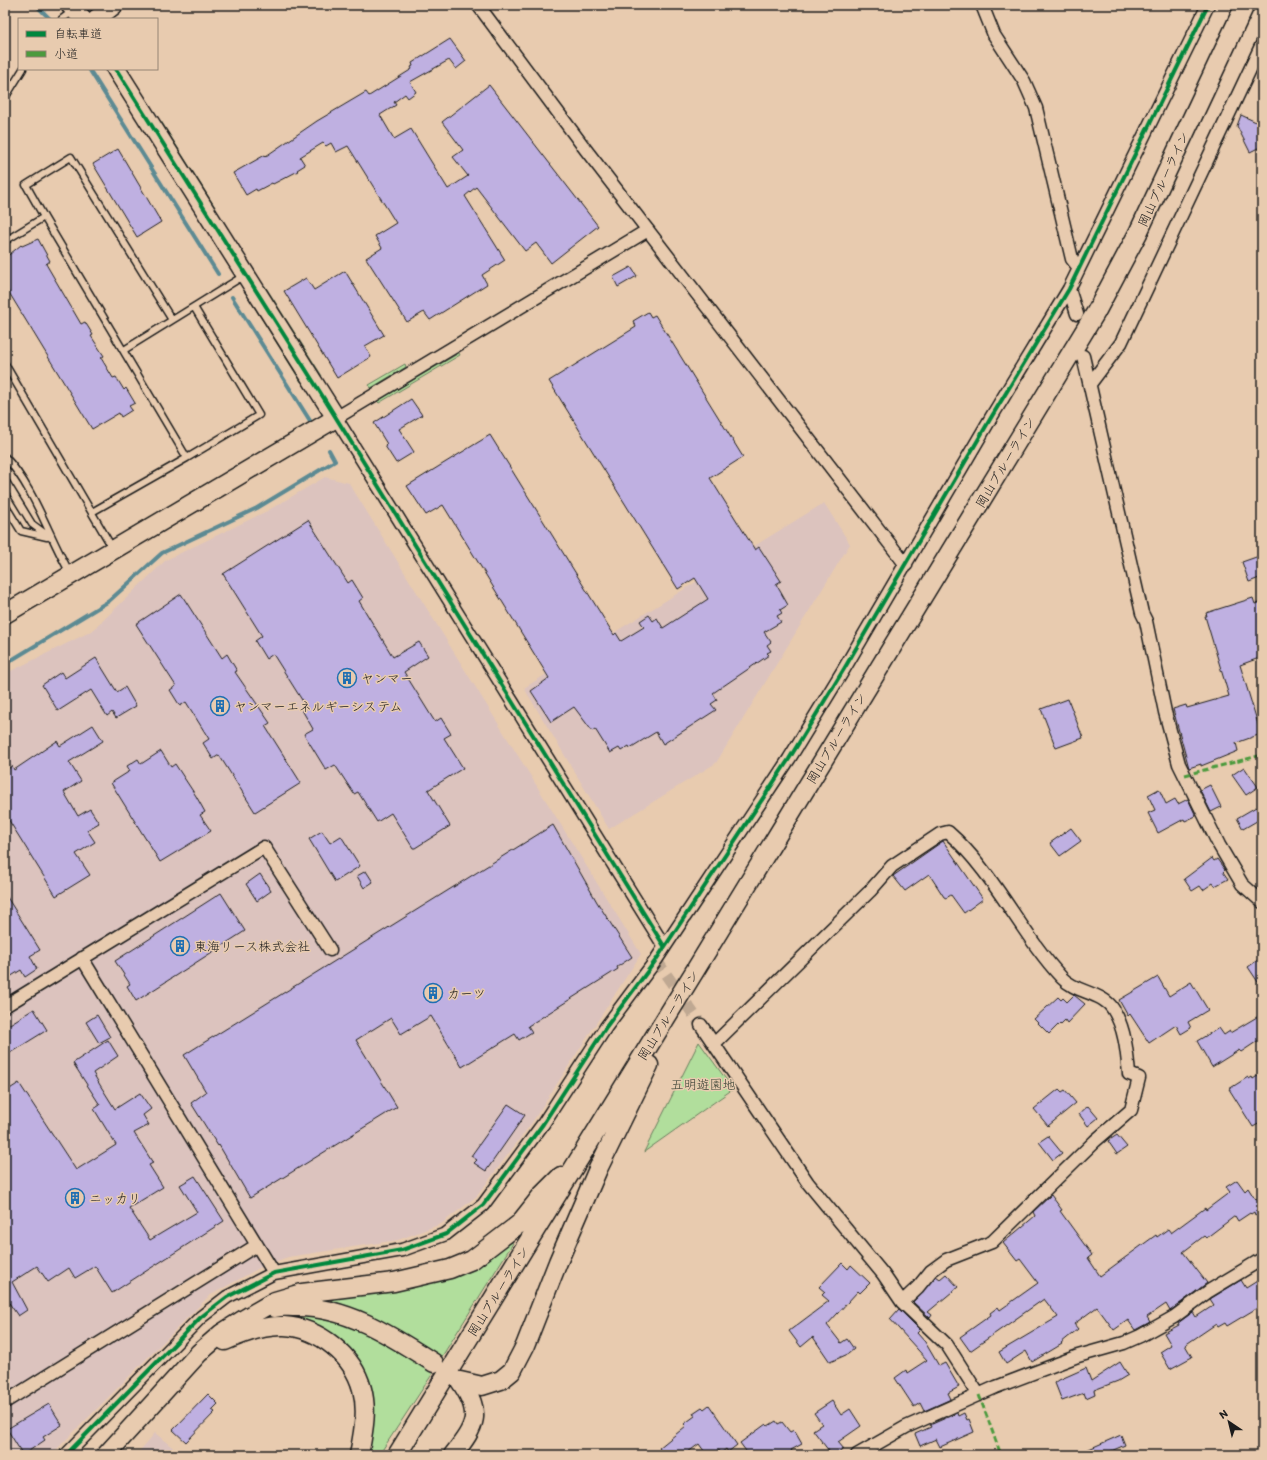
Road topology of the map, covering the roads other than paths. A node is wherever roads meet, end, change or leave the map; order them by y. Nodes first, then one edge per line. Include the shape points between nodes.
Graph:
1 (114, 5) edge
2 (478, 5) edge
3 (982, 5) edge
4 (1208, 5) edge
5 (1245, 5) edge
6 (97, 18) edge
7 (1262, 44) edge
8 (22, 70) edge
9 (117, 70) edge
10 (5, 98) edge
11 (44, 217) junction
12 (648, 230) junction
13 (5, 241) edge
14 (1079, 268) junction
15 (246, 275) junction
16 (1069, 289) junction
17 (194, 307) junction
18 (1077, 314) dead end
19 (172, 320) junction
20 (124, 350) junction
21 (1083, 356) dead end
22 (5, 364) edge
23 (1090, 384) junction
24 (336, 418) junction
25 (5, 457) edge
26 (187, 458) junction
27 (5, 480) edge
28 (5, 505) edge
29 (92, 512) junction
30 (51, 538) junction
31 (114, 549) junction
32 (906, 565) junction
33 (71, 574) junction
34 (5, 614) edge
35 (1262, 902) edge
36 (664, 946) junction
37 (330, 950) dead end
38 (82, 958) junction
39 (696, 969) junction
40 (5, 1006) edge
41 (701, 1025) tunnel mouth
42 (715, 1043) junction
43 (580, 1158) junction
44 (257, 1245) junction
45 (1262, 1258) edge
46 (274, 1273) junction
47 (902, 1302) junction
48 (244, 1319) junction
49 (199, 1353) junction
50 (434, 1363) dead end
51 (978, 1395) junction
52 (5, 1402) edge
53 (66, 1455) edge
54 (106, 1455) edge
55 (359, 1455) edge
56 (397, 1455) edge
57 (453, 1455) edge
58 (857, 1455) edge

1 - 6 main road
2 - 12 street
3 - 14 street via 994,35 1024,81 1036,108 1072,260
4 - 14 street
5 - 39 main road, 岡山ブルーライン via 1138,234 1096,312
7 - 23 street via 1121,343
8 - 10 lane
9 - 15 main road
11 - 13 lane
11 - 19 lane via 26,185 71,157
11 - 20 lane
12 - 24 street
12 - 32 street
14 - 16 street
15 - 17 lane
15 - 24 main road
16 - 18 street
16 - 32 street
17 - 19 lane
17 - 26 lane via 258,415
19 - 20 lane
20 - 26 lane
21 - 23 street
22 - 29 lane
23 - 35 street via 1179,764 1219,846 1242,884
24 - 31 main road
24 - 36 street
25 - 30 lane via 44,518
26 - 29 lane
27 - 30 lane via 32,524
28 - 30 lane via 21,531
29 - 31 lane
30 - 33 lane
31 - 33 main road
32 - 36 street via 789,759
33 - 34 main road
36 - 46 street via 606,1027 543,1124 483,1205 446,1234 402,1250
37 - 38 street via 264,847
38 - 40 street
38 - 44 street
39 - 43 main road, 岡山ブルーライン
39 - 57 main road via 598,1169 525,1346 512,1371 501,1380 482,1386 460,1381 471,1396 475,1410 472,1425
41 - 42 street
42 - 47 street via 808,1183 883,1274
42 - 47 street via 870,891 892,866 940,834 948,832 981,867 1064,979 1106,1000 1114,1010 1127,1047 1129,1074 1139,1078 1131,1110 1095,1141 992,1242 946,1260 931,1271
43 - 48 main road via 542,1195 519,1224 472,1260 450,1269 394,1282 302,1293 275,1301
43 - 56 main road, 岡山ブルーライン
44 - 46 street
44 - 52 street
45 - 51 street via 1209,1291 1174,1317 1140,1336 1078,1356
46 - 53 street via 226,1297 201,1317
47 - 51 street via 947,1345
48 - 49 main road
48 - 50 main road via 278,1307 323,1308 368,1325
49 - 54 main road
49 - 55 main road via 246,1332 283,1326 310,1332 333,1345 352,1365 362,1389 365,1424
51 - 58 street via 906,1427

